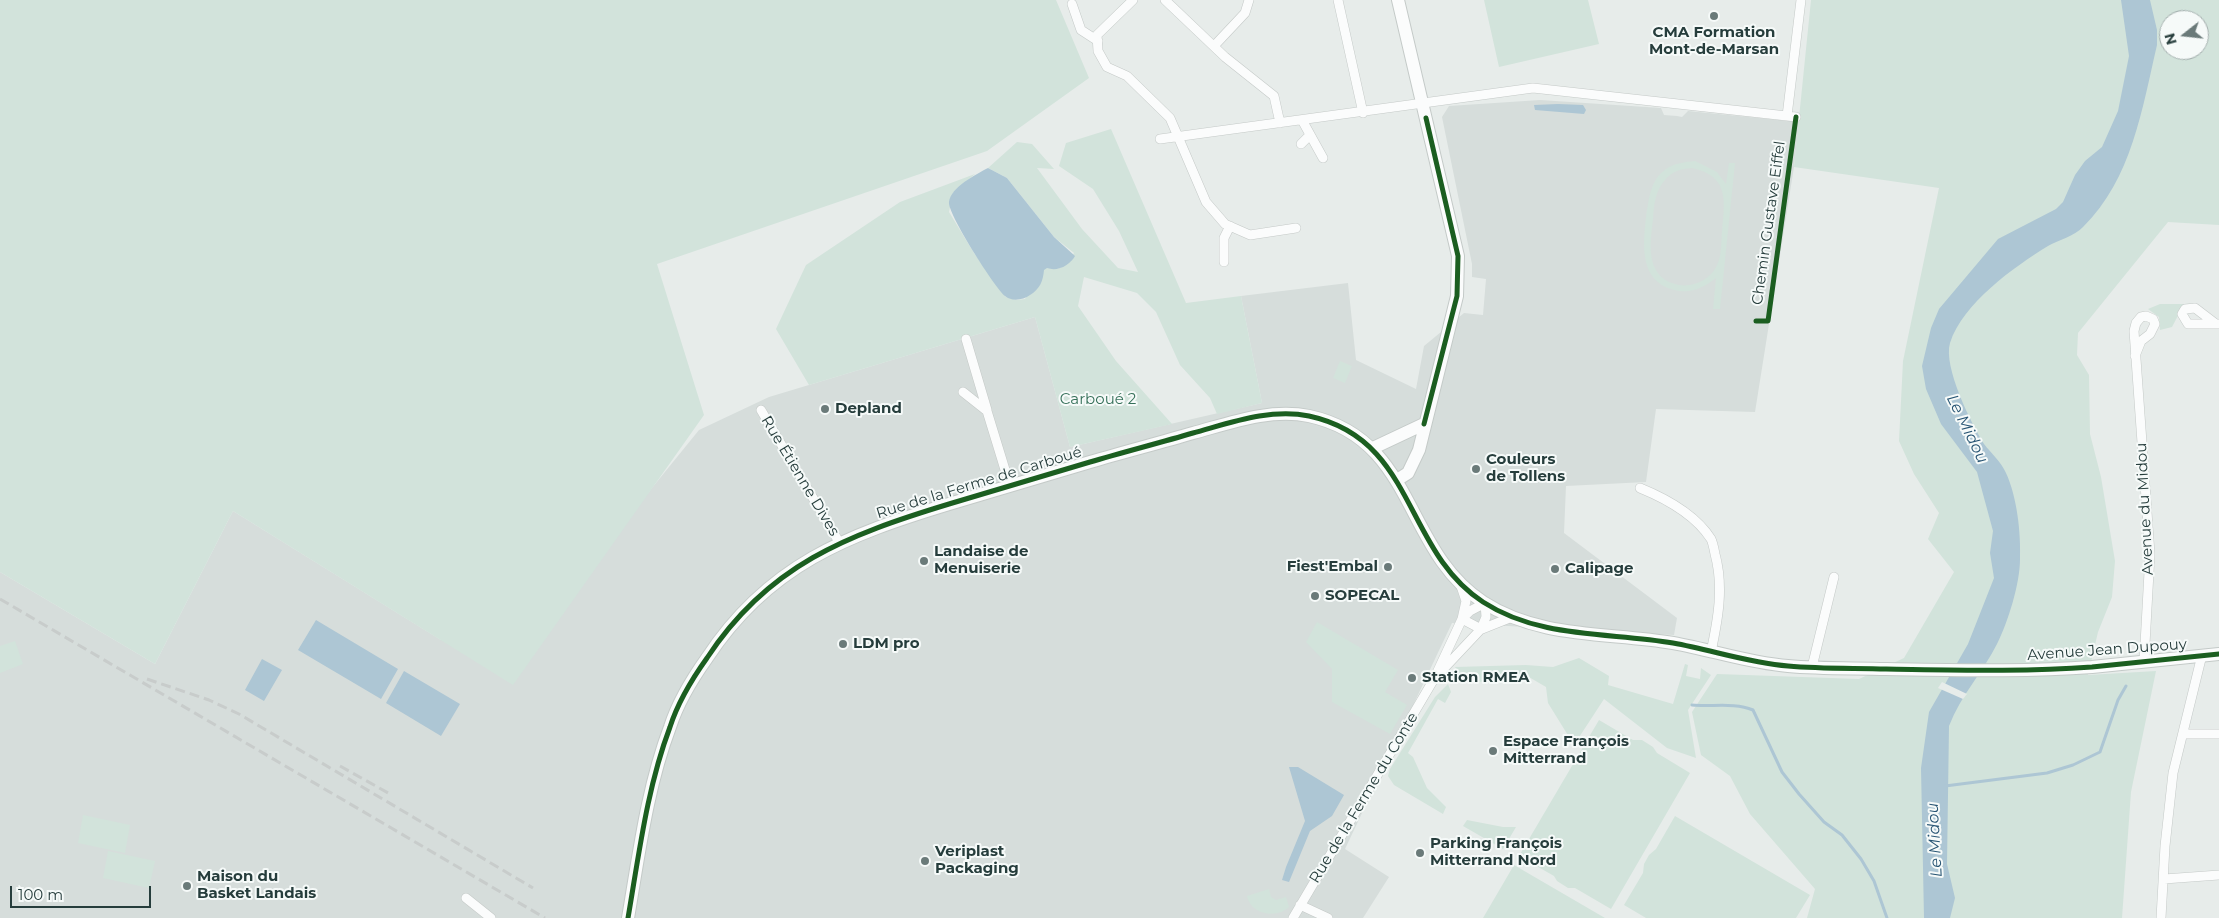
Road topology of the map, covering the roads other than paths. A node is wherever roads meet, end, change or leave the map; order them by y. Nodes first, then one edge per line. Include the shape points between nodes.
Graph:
1 (1132, 0) edge
2 (1165, 0) edge
3 (1249, 0) edge
4 (1338, 0) edge
5 (1398, 0) edge
6 (1801, 0) edge
7 (1072, 4) dead end
8 (1098, 41) junction
9 (1214, 46) junction
10 (1422, 102) junction
11 (1363, 112) junction
12 (1302, 120) junction
13 (1280, 123) junction
14 (1178, 135) junction
15 (1309, 136) junction
16 (1160, 139) dead end
17 (1301, 144) dead end
18 (1322, 158) dead end
19 (1230, 226) junction
20 (1296, 228) dead end
21 (1224, 262) dead end
22 (966, 339) dead end
23 (2135, 356) dead end
24 (963, 392) dead end
25 (761, 410) dead end
26 (987, 411) junction
27 (1424, 424) junction
28 (1373, 448) junction
29 (1397, 480) junction
30 (1010, 486) junction
31 (1640, 488) dead end
32 (839, 542) junction
33 (1834, 578) dead end
34 (1461, 586) junction
35 (1485, 604) junction
36 (1512, 617) junction
37 (1462, 619) junction
38 (1481, 629) junction
39 (1711, 652) junction
40 (2219, 654) edge
41 (2202, 655) junction
42 (2144, 662) junction
43 (1812, 667) junction
44 (1434, 679) junction
45 (2184, 734) junction
46 (2219, 734) edge
47 (2219, 875) edge
48 (2164, 878) junction
49 (466, 898) dead end
50 (1300, 905) junction
51 (491, 918) edge
52 (628, 918) edge
53 (1293, 918) edge
54 (1328, 918) edge
55 (2161, 918) edge

1 - 8 street via 1098,35
2 - 9 street
3 - 9 street via 1245,13
4 - 11 street
5 - 10 street
6 - 10 street via 1791,116 1533,88
7 - 8 street via 1082,30
8 - 14 street via 1098,51 1107,67 1127,76 1170,118
9 - 13 street via 1274,96
10 - 11 street
10 - 27 street via 1458,256 1457,296
11 - 12 street
12 - 13 street
12 - 15 street
13 - 14 street
14 - 16 street
14 - 19 street via 1206,202
15 - 17 street
15 - 18 street
19 - 20 street via 1250,235
19 - 21 street via 1224,238
22 - 26 street
23 - 42 street, Avenue du Midou via 2150,554
24 - 26 street
25 - 32 street, Rue Étienne Dives
26 - 30 street
27 - 28 street
27 - 29 street via 1415,461 1408,473
28 - 29 street, Rue de la Ferme de Carboué
28 - 30 street, Rue de la Ferme de Carboué via 1355,433 1326,421 1305,415 1264,415
29 - 34 street, Rue de la Ferme de Carboué via 1435,553
30 - 32 street, Rue de la Ferme de Carboué via 896,520
31 - 39 street via 1667,499 1692,518 1712,540 1720,571 1720,610
32 - 52 street, Rue de la Ferme de Carboué via 800,564 756,599 721,635 691,681 671,723 657,766 641,836
33 - 43 street
34 - 35 street, Rue de la Ferme de Carboué
34 - 37 street, Rue de la Ferme du Conte via 1466,601
35 - 36 street
35 - 37 street
35 - 38 street via 1486,617
36 - 38 street, Rue de la Ferme du Conte
36 - 39 street via 1548,629 1674,643
37 - 38 street
37 - 44 street, Rue de la Ferme du Conte
38 - 44 street, Rue de la Ferme du Conte
39 - 43 street via 1764,663
40 - 41 street, Avenue Jean Dupouy
41 - 42 street, Avenue Jean Dupouy
41 - 45 street
42 - 43 street, Avenue Jean Dupouy via 1996,670
44 - 50 street, Rue de la Ferme du Conte
45 - 46 street
45 - 48 street via 2173,773
47 - 48 street
48 - 55 street
49 - 51 street
50 - 53 street, Rue de la Ferme du Conte
50 - 54 street

